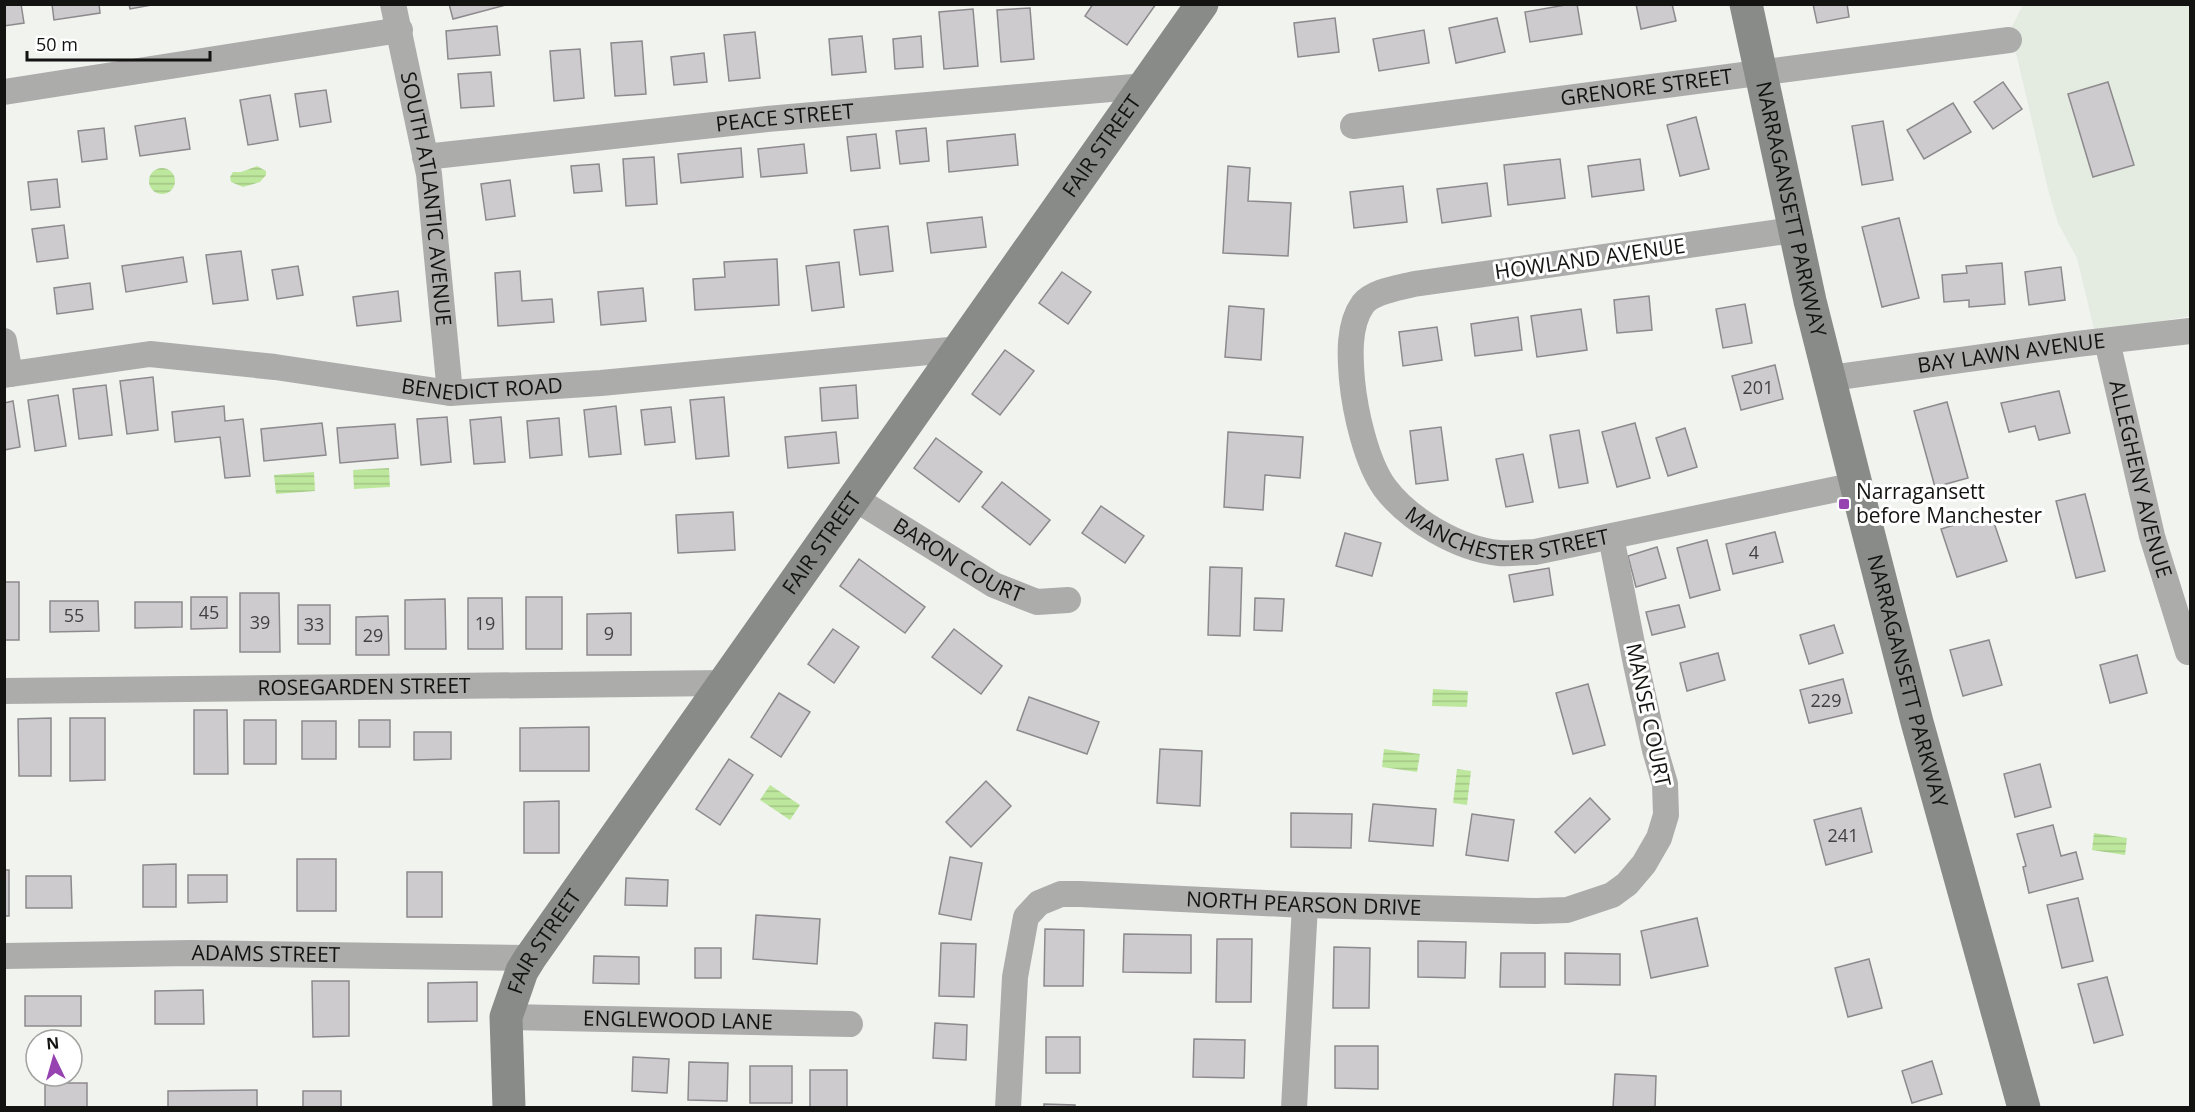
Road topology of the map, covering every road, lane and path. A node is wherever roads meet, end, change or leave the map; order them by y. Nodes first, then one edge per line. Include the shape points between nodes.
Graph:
1 (393, 4) edge
2 (1202, 4) edge
3 (1746, 4) edge
4 (400, 30) junction
5 (2009, 40) dead end
6 (1760, 74) junction
7 (1144, 86) junction
8 (4, 92) edge
9 (1353, 126) dead end
10 (425, 157) junction
11 (1794, 231) junction
12 (1387, 291) joint
13 (2190, 331) edge
14 (4, 341) edge
15 (2107, 341) junction
16 (960, 349) junction
17 (7, 374) edge
18 (1830, 378) junction
19 (450, 393) junction
20 (1856, 485) junction
21 (854, 498) junction
22 (1611, 537) junction
23 (1068, 600) dead end
24 (2189, 651) edge
25 (723, 682) junction
26 (4, 692) edge
27 (1627, 884) joint
28 (1305, 905) junction
29 (4, 956) edge
30 (530, 958) junction
31 (506, 1017) junction
32 (850, 1024) dead end
33 (509, 1107) edge
34 (1008, 1107) edge
35 (1294, 1107) edge
36 (2024, 1107) edge

1 - 4 street, SOUTH ATLANTIC AVENUE
2 - 7 street, FAIR STREET
3 - 6 street, NARRAGANSETT PARKWAY
4 - 8 street
4 - 10 street, SOUTH ATLANTIC AVENUE
5 - 6 street, GRENORE STREET
6 - 9 street, GRENORE STREET
6 - 11 street, NARRAGANSETT PARKWAY
7 - 10 street, PEACE STREET via 767,119
7 - 16 street, FAIR STREET
10 - 19 street, SOUTH ATLANTIC AVENUE
11 - 12 street, HOWLAND AVENUE
11 - 18 street, NARRAGANSETT PARKWAY
12 - 22 street, MANCHESTER STREET via 1364,302 1354,324 1350,356 1354,403 1368,453 1385,488 1421,523 1462,544 1498,553 1535,552
13 - 15 street, BAY LAWN AVENUE
14 - 17 street
15 - 18 street, BAY LAWN AVENUE
15 - 24 street, ALLEGHENY AVENUE via 2152,536
16 - 19 street, BENEDICT ROAD via 601,383
16 - 21 street, FAIR STREET
17 - 19 street, BENEDICT ROAD via 150,354
18 - 20 street, NARRAGANSETT PARKWAY
20 - 22 street, MANCHESTER STREET
20 - 36 street, NARRAGANSETT PARKWAY
21 - 23 street, BARON COURT via 994,585 1037,602
21 - 25 street, FAIR STREET
22 - 27 street, MANSE COURT via 1665,784 1666,815 1659,838
25 - 26 street, ROSEGARDEN STREET
25 - 30 street, FAIR STREET
27 - 28 street, NORTH PEARSON DRIVE via 1612,895 1567,910 1504,912
28 - 34 street, NORTH PEARSON DRIVE via 1061,894 1038,903 1026,917 1015,977
28 - 35 street
29 - 30 street, ADAMS STREET via 191,953
30 - 31 street, FAIR STREET
31 - 32 street, ENGLEWOOD LANE
31 - 33 street, FAIR STREET

